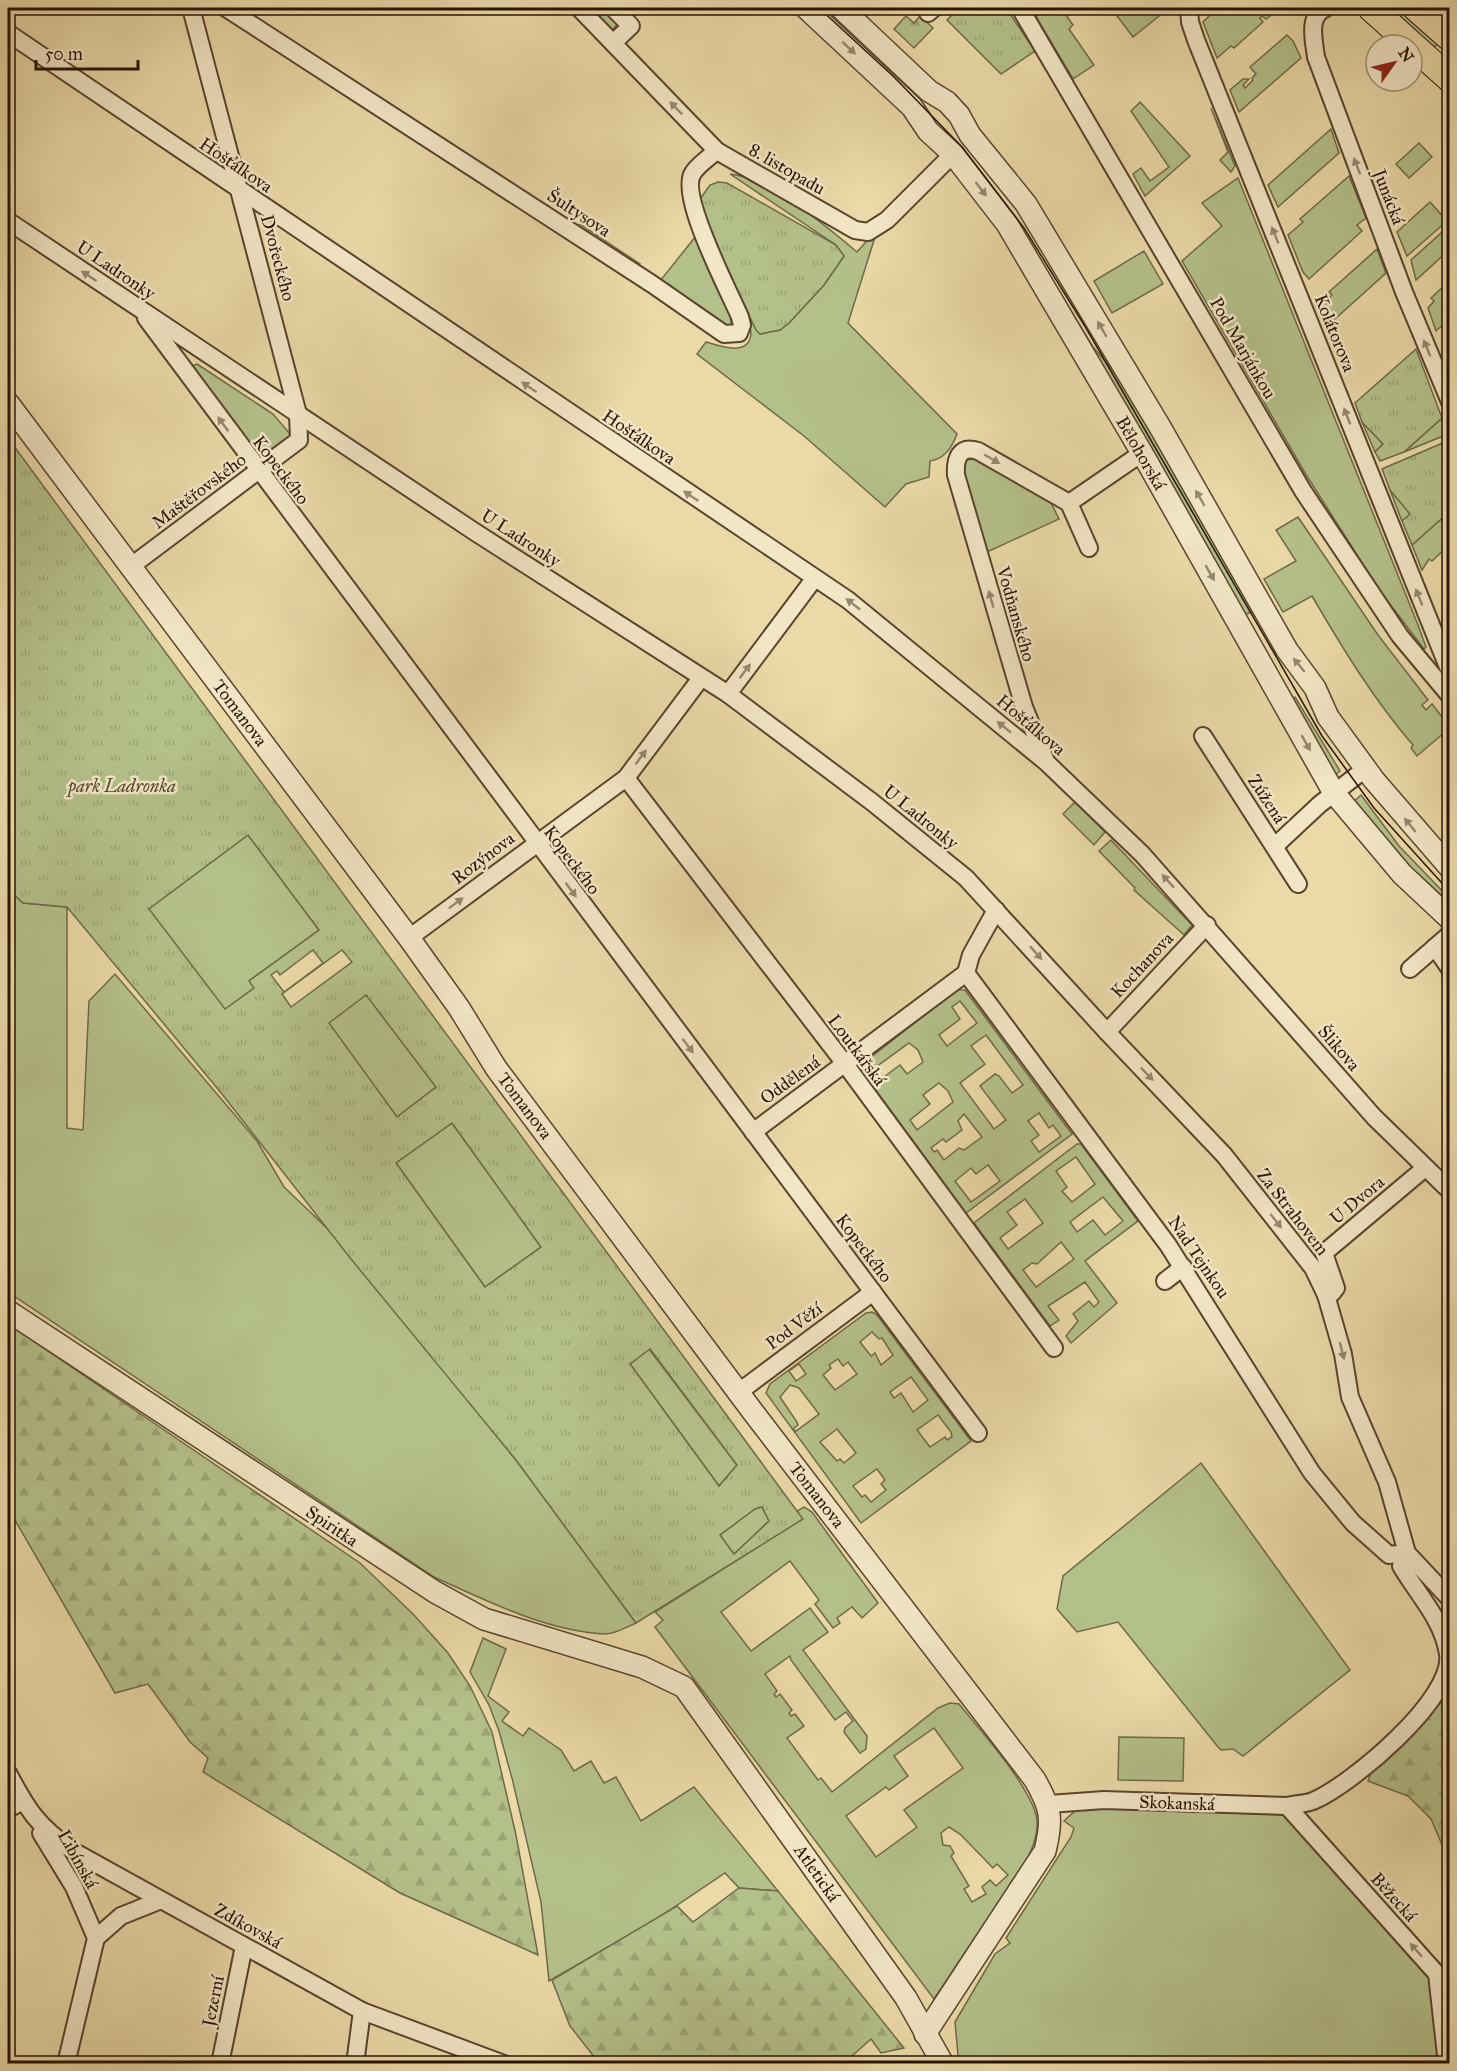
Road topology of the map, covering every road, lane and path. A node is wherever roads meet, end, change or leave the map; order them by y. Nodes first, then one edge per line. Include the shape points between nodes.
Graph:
1 (191, 8) edge
2 (226, 8) edge
3 (579, 8) edge
4 (614, 8) edge
5 (807, 8) edge
6 (841, 8) edge
7 (1020, 8) edge
8 (1189, 8) edge
9 (1321, 8) edge
10 (1371, 8) edge
11 (1416, 8) edge
12 (8, 33) edge
13 (1449, 38) edge
14 (613, 43) junction
15 (1449, 79) edge
16 (717, 150) junction
17 (953, 154) junction
18 (241, 192) junction
19 (8, 221) edge
20 (138, 308) junction
21 (1449, 402) edge
22 (8, 403) edge
23 (298, 414) junction
24 (1142, 453) junction
25 (257, 471) junction
26 (1069, 503) junction
27 (1089, 548) dead end
28 (130, 567) junction
29 (814, 579) junction
30 (1442, 652) junction
31 (1424, 666) junction
32 (1449, 672) edge
33 (701, 678) junction
34 (728, 694) junction
35 (1449, 696) edge
36 (1203, 736) dead end
37 (1046, 762) junction
38 (1365, 769) junction
39 (626, 778) junction
40 (1334, 793) junction
41 (536, 844) junction
42 (1275, 846) junction
43 (1449, 868) edge
44 (1298, 884) dead end
45 (996, 910) junction
46 (1449, 919) edge
47 (1207, 924) junction
48 (1449, 934) edge
49 (409, 938) junction
50 (1435, 947) junction
51 (1410, 969) dead end
52 (1449, 969) edge
53 (966, 973) junction
54 (1107, 1032) junction
55 (844, 1064) junction
56 (753, 1132) junction
57 (1425, 1168) junction
58 (1449, 1191) edge
59 (1183, 1267) junction
60 (1165, 1281) dead end
61 (873, 1292) junction
62 (1326, 1295) junction
63 (8, 1311) edge
64 (1054, 1348) dead end
65 (739, 1392) junction
66 (978, 1433) dead end
67 (1407, 1554) junction
68 (1449, 1599) edge
69 (684, 1687) joint
70 (8, 1773) edge
71 (1049, 1804) junction
72 (15, 1805) edge
73 (1287, 1806) junction
74 (161, 1900) junction
75 (96, 1938) junction
76 (244, 1946) junction
77 (362, 2010) junction
78 (926, 2034) junction
79 (66, 2064) edge
80 (220, 2064) edge
81 (355, 2064) edge
82 (504, 2064) edge
83 (943, 2064) edge
84 (1447, 2064) edge

1 - 18 street, Dvořeckého
2 - 16 street, Šultysova via 732,336 739,333 740,316 689,189 692,174
3 - 14 street, 8. listopadu
4 - 14 street via 631,26
5 -> 17 street, Bělohorská via 912,107 928,131
38 -> 6 street, Bělohorská via 1323,710 1306,673 1287,650 1160,427 1026,204 947,102 929,92
7 - 31 street, Pod Marjánkou via 1303,491
30 -> 8 street, Kolátorova via 1193,31
21 -> 9 street, Junácká via 1316,57 1314,19
10 - 15 main road
11 - 13 main road
12 - 18 street, Hošťálkova
16 -> 14 street, 8. listopadu
16 - 17 street, 8. listopadu via 861,232 877,228 887,220
17 -> 24 street, Bělohorská via 983,190 1026,254
18 - 23 street, Dvořeckého
29 -> 18 street, Hošťálkova
20 -> 19 street, U Ladronky
20 - 23 street, U Ladronky
25 -> 20 street, Kopeckého
22 - 28 street, Tomanova
23 - 25 street, Maštěřovského via 298,440
23 - 33 street, U Ladronky
24 - 26 street
24 -> 40 street, Bělohorská
25 - 28 street, Maštěřovského
25 - 41 street, Kopeckého
26 - 27 street
37 -> 26 street, Vodňanského via 1024,707 956,475 956,460 960,453 971,449
28 - 49 street, Tomanova
34 -> 29 street
37 -> 29 street, Hošťálkova via 848,600
30 - 31 street
30 - 32 street, Kolátorova
31 - 35 street, Pod Marjánkou
33 - 34 street, U Ladronky
39 -> 33 street, Rozýnova
34 - 45 street, U Ladronky via 872,802 966,878
36 - 42 street, Zúžená
47 -> 37 street, Hošťálkova via 1142,854
38 - 40 street
43 -> 38 street, Bělohorská
39 - 41 street, Rozýnova
39 - 55 street, Loutkářská
40 - 42 street
40 - 46 street, Bělohorská via 1402,874
49 -> 41 street, Rozýnova
41 -> 56 street, Kopeckého
42 - 44 street, Zúžená
45 - 53 street via 971,955
45 -> 54 street, Za Strahovem
47 - 54 street, Kochanova
47 - 57 street, Šlikova via 1374,1117
48 - 50 street
49 - 65 street, Tomanova via 496,1068
50 - 51 street
50 - 52 street
53 - 55 street, Oddělená
53 - 59 street, Nad Tejnkou
54 -> 62 street, Za Strahovem via 1224,1155 1313,1268
55 - 56 street, Oddělená
55 - 64 street, Loutkářská
56 - 61 street, Kopeckého
57 - 58 street, Šlikova
57 - 62 street, U Dvora via 1324,1253 1336,1288
59 - 60 street
59 - 67 street, Nad Tejnkou via 1293,1445 1333,1501 1389,1555
61 - 65 street, Pod Věží
61 - 66 street, Kopeckého
62 -> 67 street, Za Strahovem via 1343,1354 1350,1397 1388,1482
63 - 69 street, Spiritka via 435,1592 484,1619 642,1667
65 - 71 street, Tomanova via 1035,1780
67 - 68 street, Za Strahovem
67 - 73 street, Skokanská via 1401,1566 1442,1630 1449,1657 1443,1682 1395,1741 1358,1774 1312,1801
69 - 78 street, Atletická via 906,1998
70 - 72 street, Zdíkovská
71 - 73 street, Skokanská via 1104,1800
71 - 78 street via 1050,1829 1045,1851
72 - 74 street, Zdíkovská via 54,1838
72 - 75 street, Libínská via 74,1887
84 -> 73 street, Běžecká via 1437,1974
74 - 75 street via 121,1916
74 - 76 street, Zdíkovská
75 - 79 street
76 - 77 street, Zdíkovská
76 - 80 street, Jezerní
77 - 81 street
77 - 82 street, Zdíkovská
78 - 83 street, Atletická

